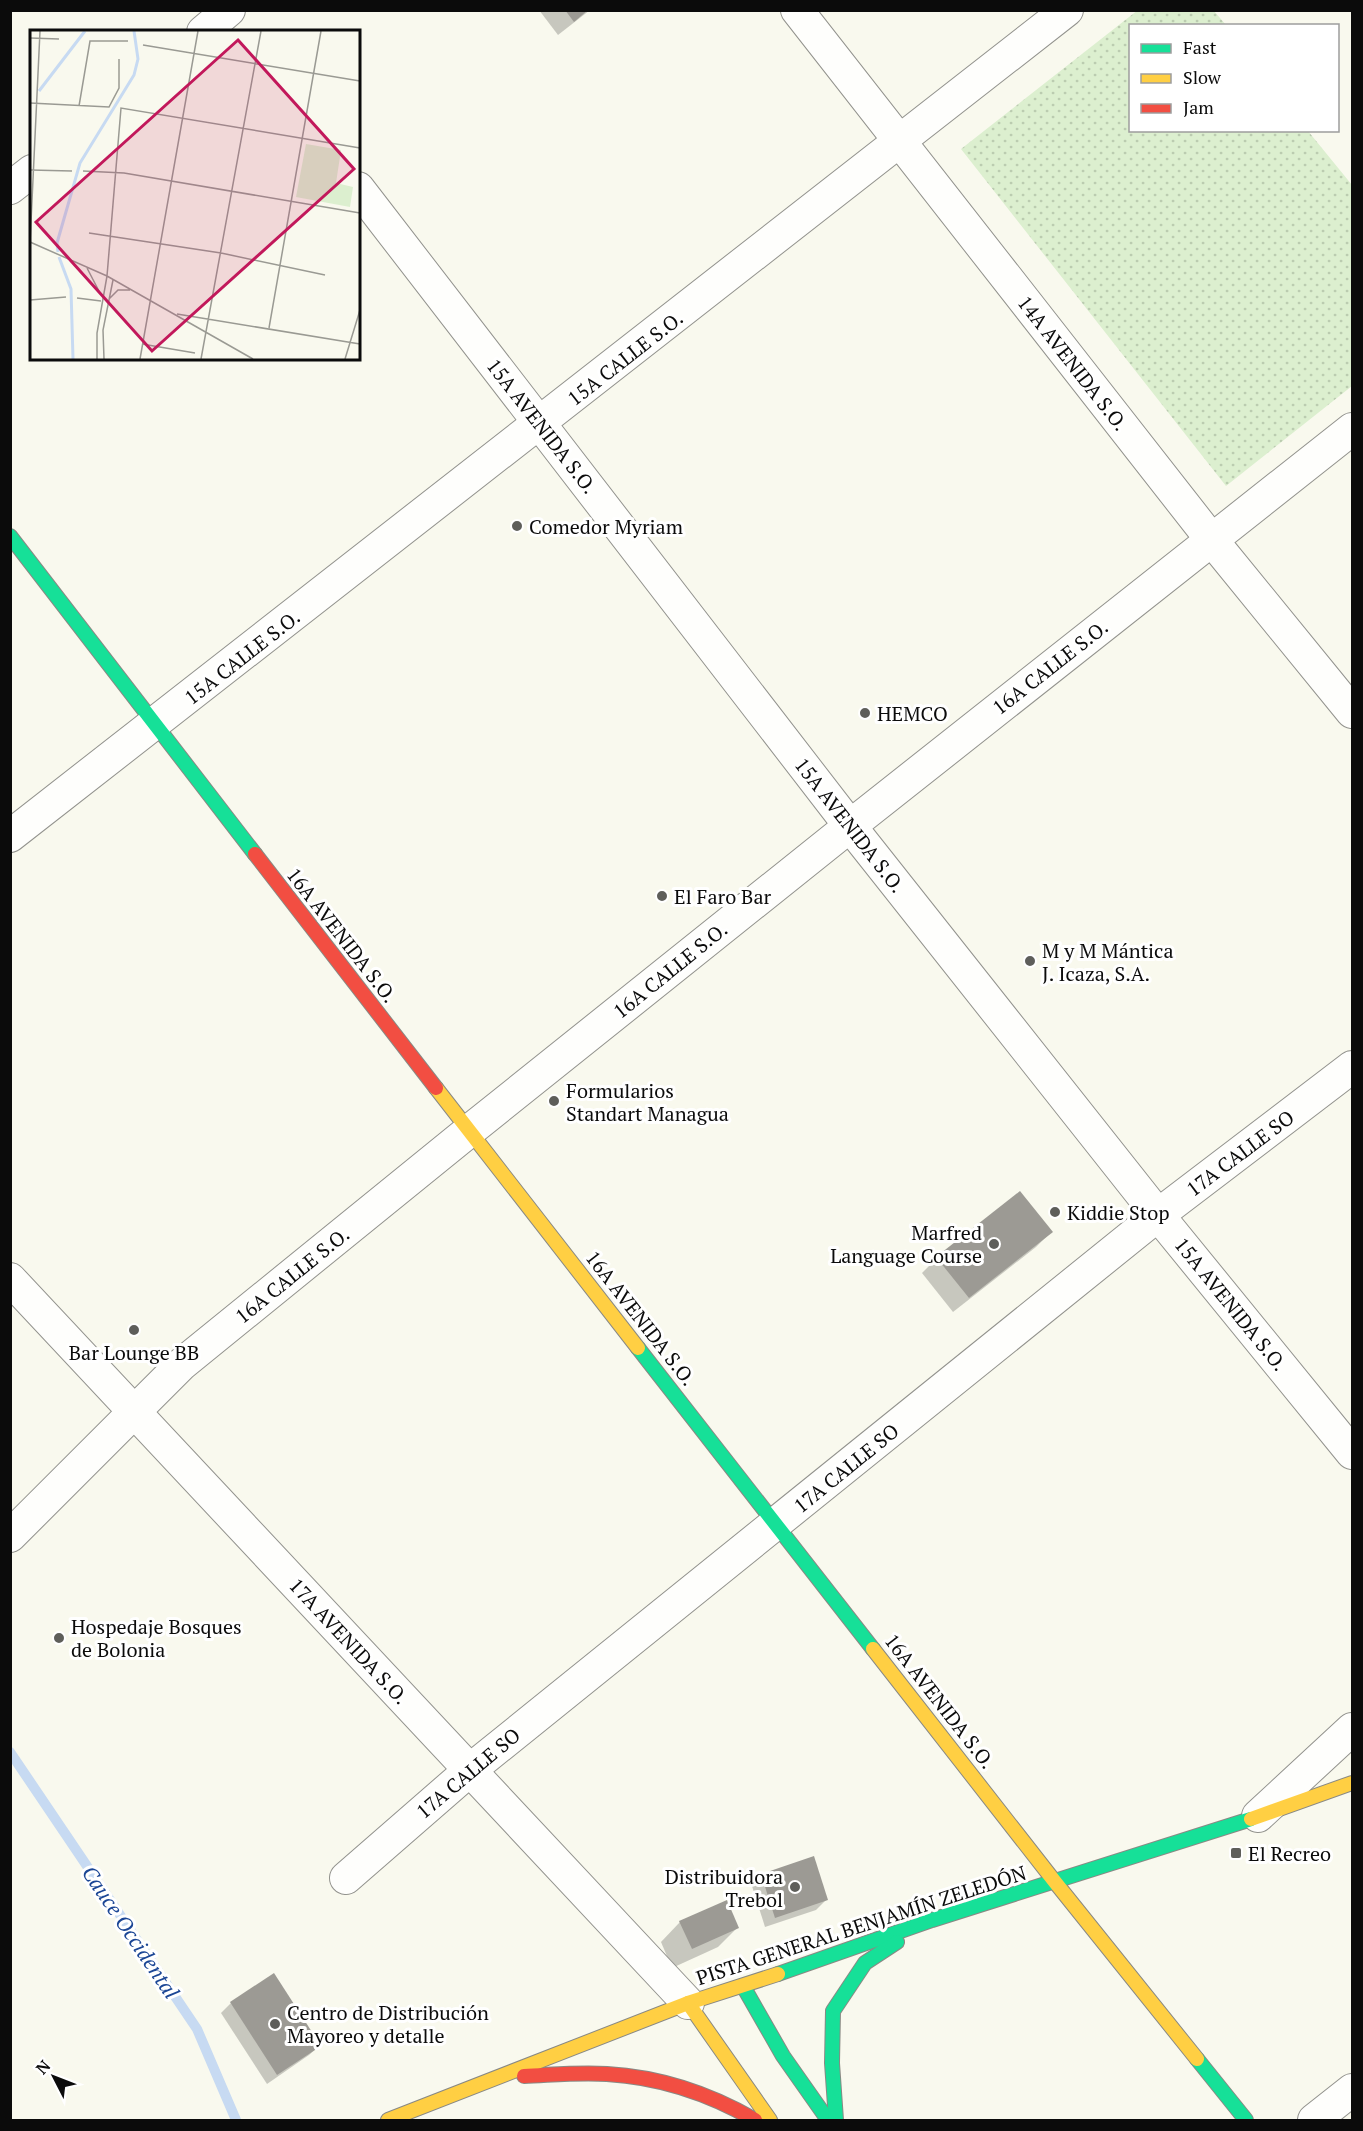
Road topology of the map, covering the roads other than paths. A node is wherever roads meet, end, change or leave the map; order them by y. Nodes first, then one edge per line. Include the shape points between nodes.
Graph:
1 (797, 10) edge
2 (1067, 10) edge
3 (898, 141) junction
4 (30, 173) edge
5 (10, 188) edge
6 (360, 191) edge
7 (541, 424) junction
8 (1353, 429) edge
9 (10, 536) edge
10 (1211, 539) junction
11 (1353, 712) edge
12 (155, 724) junction
13 (850, 825) junction
14 (10, 836) edge
15 (1353, 1067) edge
16 (469, 1131) junction
17 (1158, 1215) junction
18 (10, 1279) edge
19 (135, 1413) junction
20 (1353, 1453) edge
21 (778, 1524) junction
22 (10, 1536) edge
23 (1353, 1730) edge
24 (470, 1770) junction
25 (1353, 1783) edge
26 (1258, 1817) junction
27 (346, 1878) dead end
28 (1055, 1882) junction
29 (932, 1920) junction
30 (743, 1986) junction
31 (688, 2002) junction
32 (498, 2077) junction
33 (1353, 2090) edge
34 (388, 2121) edge
35 (755, 2121) edge
36 (770, 2121) edge
37 (828, 2121) edge
38 (836, 2121) edge
39 (1246, 2121) edge
40 (1314, 2121) edge

1 - 3 street, 14A AVENIDA S.O.
2 - 3 street, 15A CALLE S.O.
3 - 7 street, 15A CALLE S.O.
3 - 10 street, 14A AVENIDA S.O.
4 - 5 street
6 - 7 street, 15A AVENIDA S.O.
7 - 12 street, 15A CALLE S.O.
7 - 13 street, 15A AVENIDA S.O.
8 - 10 street, 16A CALLE S.O.
9 - 12 street, 16A AVENIDA S.O.
10 - 11 street, 14A AVENIDA S.O.
10 - 13 street, 16A CALLE S.O.
12 - 14 street, 15A CALLE S.O.
12 - 16 street, 16A AVENIDA S.O.
13 - 16 street, 16A CALLE S.O.
13 - 17 street, 15A AVENIDA S.O.
15 - 17 street, 17A CALLE SO
16 - 19 street, 16A CALLE S.O. via 182,1364
16 - 21 street, 16A AVENIDA S.O.
17 - 20 street, 15A AVENIDA S.O.
17 - 21 street, 17A CALLE SO
18 - 19 street, 17A AVENIDA S.O.
19 - 22 street, 16A CALLE S.O.
19 - 24 street, 17A AVENIDA S.O.
21 - 24 street, 17A CALLE SO
21 - 28 street, 16A AVENIDA S.O.
23 - 26 street
24 - 27 street, 17A CALLE SO
24 - 31 street, 17A AVENIDA S.O.
25 - 26 street, PISTA GENERAL BENJAMÍN ZELEDÓN
26 - 28 street, PISTA GENERAL BENJAMÍN ZELEDÓN
28 - 29 street, PISTA GENERAL BENJAMÍN ZELEDÓN
28 - 39 street, 16A AVENIDA S.O.
29 - 30 street, PISTA GENERAL BENJAMÍN ZELEDÓN
29 - 38 street via 865,1963 833,2011
30 - 31 street, PISTA GENERAL BENJAMÍN ZELEDÓN
30 - 37 street via 783,2056
31 - 32 street, PISTA GENERAL BENJAMÍN ZELEDÓN
31 - 36 street
32 - 34 street, PISTA GENERAL BENJAMÍN ZELEDÓN
32 - 35 street via 619,2076 712,2098
33 - 40 street

